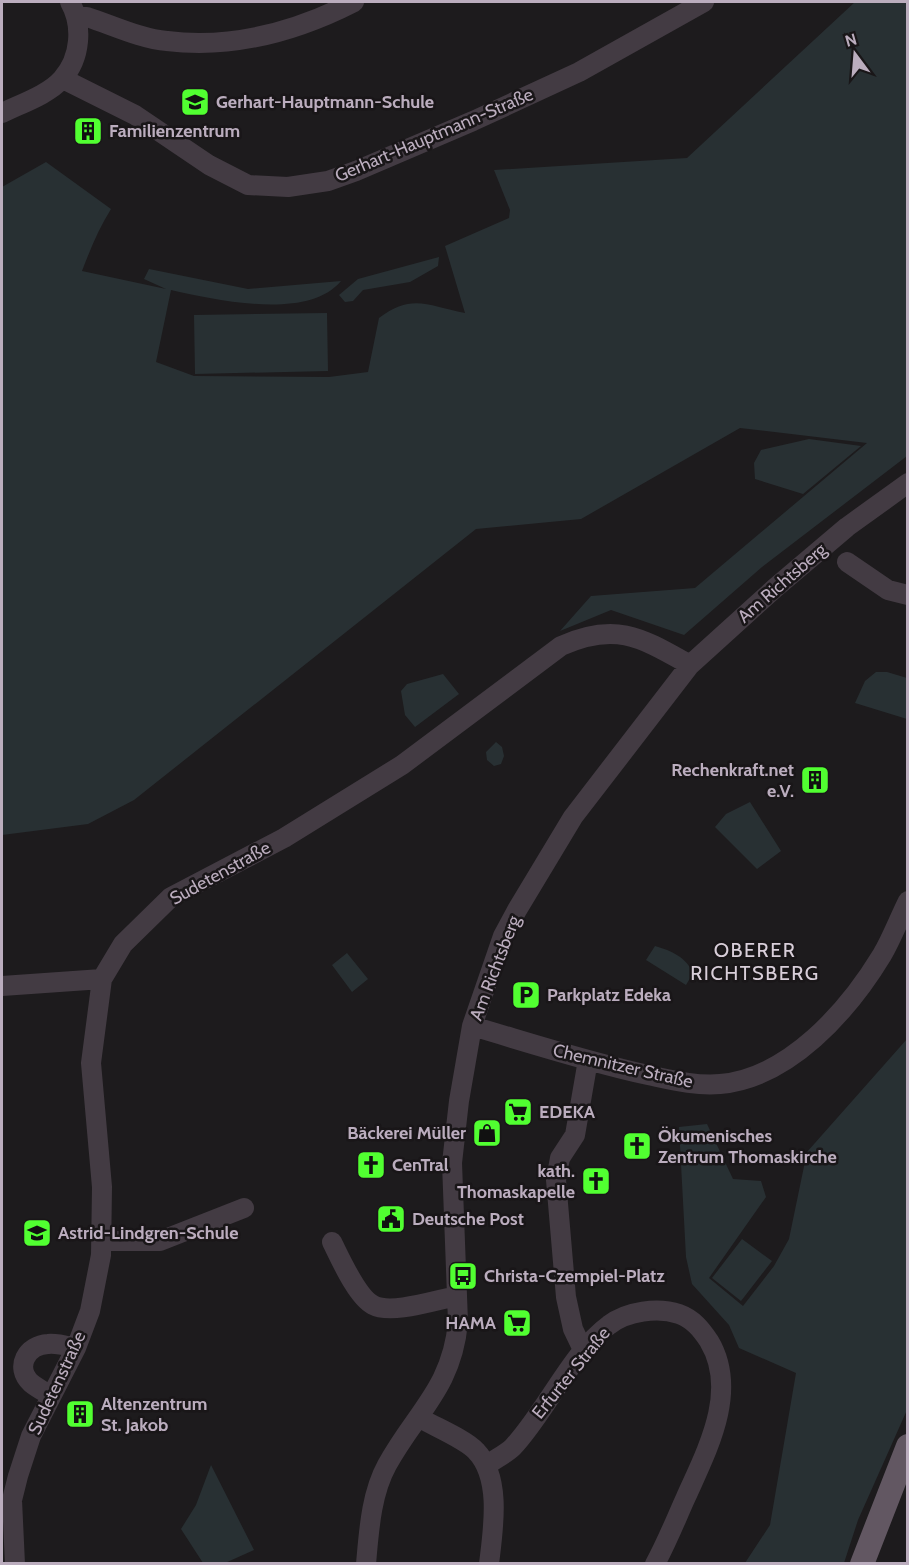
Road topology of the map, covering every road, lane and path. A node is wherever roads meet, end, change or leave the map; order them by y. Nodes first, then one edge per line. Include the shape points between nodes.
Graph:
1 (354, 2) edge
2 (704, 2) edge
3 (74, 9) edge
4 (63, 79) junction
5 (2, 113) edge
6 (908, 483) edge
7 (847, 562) dead end
8 (908, 595) edge
9 (690, 665) junction
10 (908, 901) edge
11 (102, 979) junction
12 (2, 986) edge
13 (472, 1026) junction
14 (588, 1060) junction
15 (244, 1208) dead end
16 (102, 1241) junction
17 (332, 1242) dead end
18 (457, 1296) junction
19 (76, 1348) junction
20 (584, 1352) junction
21 (51, 1396) junction
22 (420, 1418) junction
23 (908, 1446) edge
24 (487, 1465) junction
25 (15, 1563) edge
26 (366, 1563) edge
27 (489, 1563) edge
28 (655, 1563) edge
29 (862, 1563) edge

1 - 3 street via 293,29 197,43 164,41 87,17
2 - 4 street, Gerhart-Hauptmann-Straße via 579,72 473,121 356,171 288,188 248,185 210,165 135,115
3 - 4 street via 80,34
4 - 5 street
6 - 9 street, Am Richtsberg via 783,580
7 - 8 street via 888,590
9 - 11 street, Sudetenstraße via 644,639 619,633 589,635 561,646 402,765 284,838 171,897 123,944
9 - 13 street, Am Richtsberg via 573,817 522,901 503,936
10 - 14 street, Chemnitzer Straße via 882,955 834,1019 798,1053 756,1076 721,1084 692,1084
11 - 12 street
11 - 16 street, Sudetenstraße via 91,1063 102,1187
13 - 14 street, Chemnitzer Straße
13 - 18 street, Am Richtsberg via 452,1163
14 - 20 street via 575,1135 560,1158 556,1180 566,1297 573,1329
15 - 16 street via 160,1241
16 - 19 street, Sudetenstraße via 90,1311
17 - 18 street via 359,1291 372,1305 392,1309
18 - 22 street, Am Richtsberg via 455,1346 446,1375
19 - 21 street, Sudetenstraße
19 - 21 street via 49,1344 30,1350 24,1357 25,1375
20 - 24 street, Erfurter Straße via 512,1448
20 - 28 street, Erfurter Straße via 620,1318 669,1311 696,1324 718,1362 720,1406 713,1432
21 - 25 street, Sudetenstraße via 31,1436 12,1500
22 - 24 street via 475,1449
22 - 26 street via 381,1476
23 - 29 main road
24 - 27 street via 493,1515

